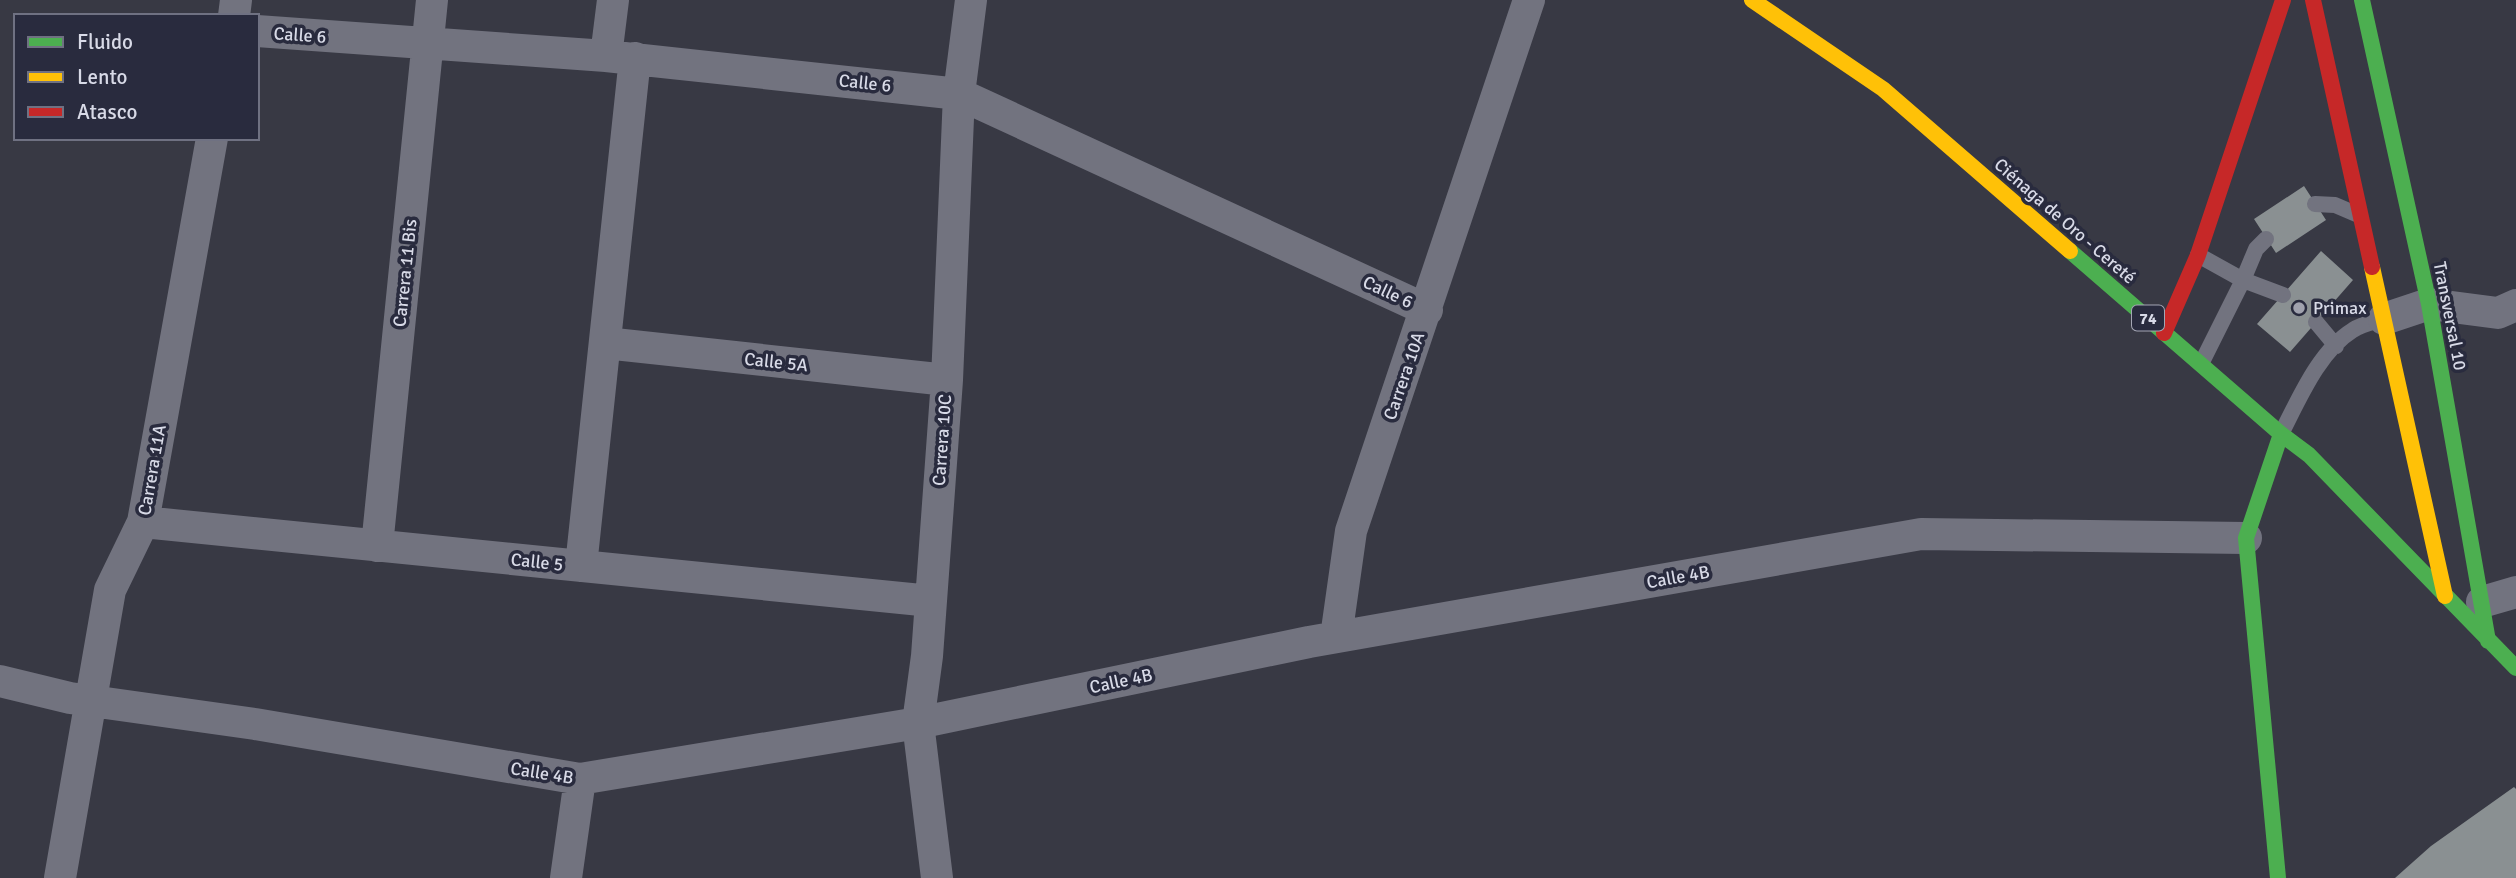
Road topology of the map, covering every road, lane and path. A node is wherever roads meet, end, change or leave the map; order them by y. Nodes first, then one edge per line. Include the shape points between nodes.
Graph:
1 (432, 0) edge
2 (613, 0) edge
3 (971, 0) edge
4 (1529, 0) edge
5 (1752, 0) edge
6 (2283, 0) edge
7 (2313, 0) edge
8 (2362, 0) edge
9 (259, 31) edge
10 (428, 43) junction
11 (621, 57) junction
12 (959, 94) junction
13 (212, 140) edge
14 (2315, 204) dead end
15 (2362, 217) junction
16 (2266, 239) dead end
17 (2198, 255) junction
18 (2243, 280) junction
19 (2283, 295) dead end
20 (2430, 304) junction
21 (2516, 305) edge
22 (1427, 310) junction
23 (2384, 319) junction
24 (2316, 322) dead end
25 (2164, 333) junction
26 (605, 343) junction
27 (2336, 346) junction
28 (2201, 364) junction
29 (947, 380) junction
30 (2281, 434) junction
31 (143, 522) junction
32 (2246, 538) junction
33 (377, 546) junction
34 (581, 566) junction
35 (2516, 592) edge
36 (2445, 596) junction
37 (931, 601) junction
38 (2482, 602) junction
39 (1336, 637) junction
40 (2488, 641) junction
41 (2516, 668) edge
42 (0, 681) edge
43 (89, 701) junction
44 (918, 723) junction
45 (580, 779) junction
46 (61, 878) edge
47 (566, 878) edge
48 (937, 878) edge
49 (2278, 878) edge

1 - 10 street, Carrera 11 Bis
2 - 11 street
3 - 12 street, Carrera 10C
4 - 22 street, Carrera 10A
5 - 25 main road, Ciénaga de Oro - Cereté / 74 via 1883,89
6 - 17 main road
7 - 15 main road
8 - 20 main road, Transversal 10
9 - 10 street, Calle 6
10 - 11 street, Calle 6
10 - 33 street, Carrera 11 Bis
11 - 12 street, Calle 6
11 - 26 street
12 - 22 street, Calle 6
12 - 29 street, Carrera 10C
13 - 31 street, Carrera 11A
14 - 15 lane via 2335,205
15 - 23 main road
16 - 18 lane via 2256,249
17 - 18 lane
17 - 25 main road
18 - 19 lane
18 - 28 lane
20 - 21 street via 2498,313
20 - 23 street
20 - 38 main road, Transversal 10
22 - 39 street, Carrera 10A via 1352,531
23 - 27 lane via 2356,328
23 - 36 main road
24 - 27 lane
25 - 28 main road, Ciénaga de Oro - Cereté / 74
26 - 29 street, Calle 5A
26 - 34 street
27 - 30 lane via 2312,375
28 - 30 main road, Ciénaga de Oro - Cereté / 74
29 - 37 street, Carrera 10C
30 - 32 main road
30 - 36 main road, Ciénaga de Oro - Cereté / 74 via 2309,455
31 - 33 street, Calle 5
31 - 43 street, Carrera 11A via 110,590
32 - 39 street, Calle 4B via 1921,534
32 - 49 main road
33 - 34 street, Calle 5
34 - 37 street, Calle 5
35 - 38 street
36 - 40 main road, Ciénaga de Oro - Cereté / 74
37 - 44 street, Carrera 10C
38 - 40 main road, Transversal 10
39 - 44 street, Calle 4B
40 - 41 main road, Ciénaga de Oro - Cereté / 74
42 - 43 street, Calle 4B
43 - 45 street, Calle 4B
43 - 46 street, Carrera 11A
44 - 45 street, Calle 4B
44 - 48 street, Carrera 10C
45 - 47 street

